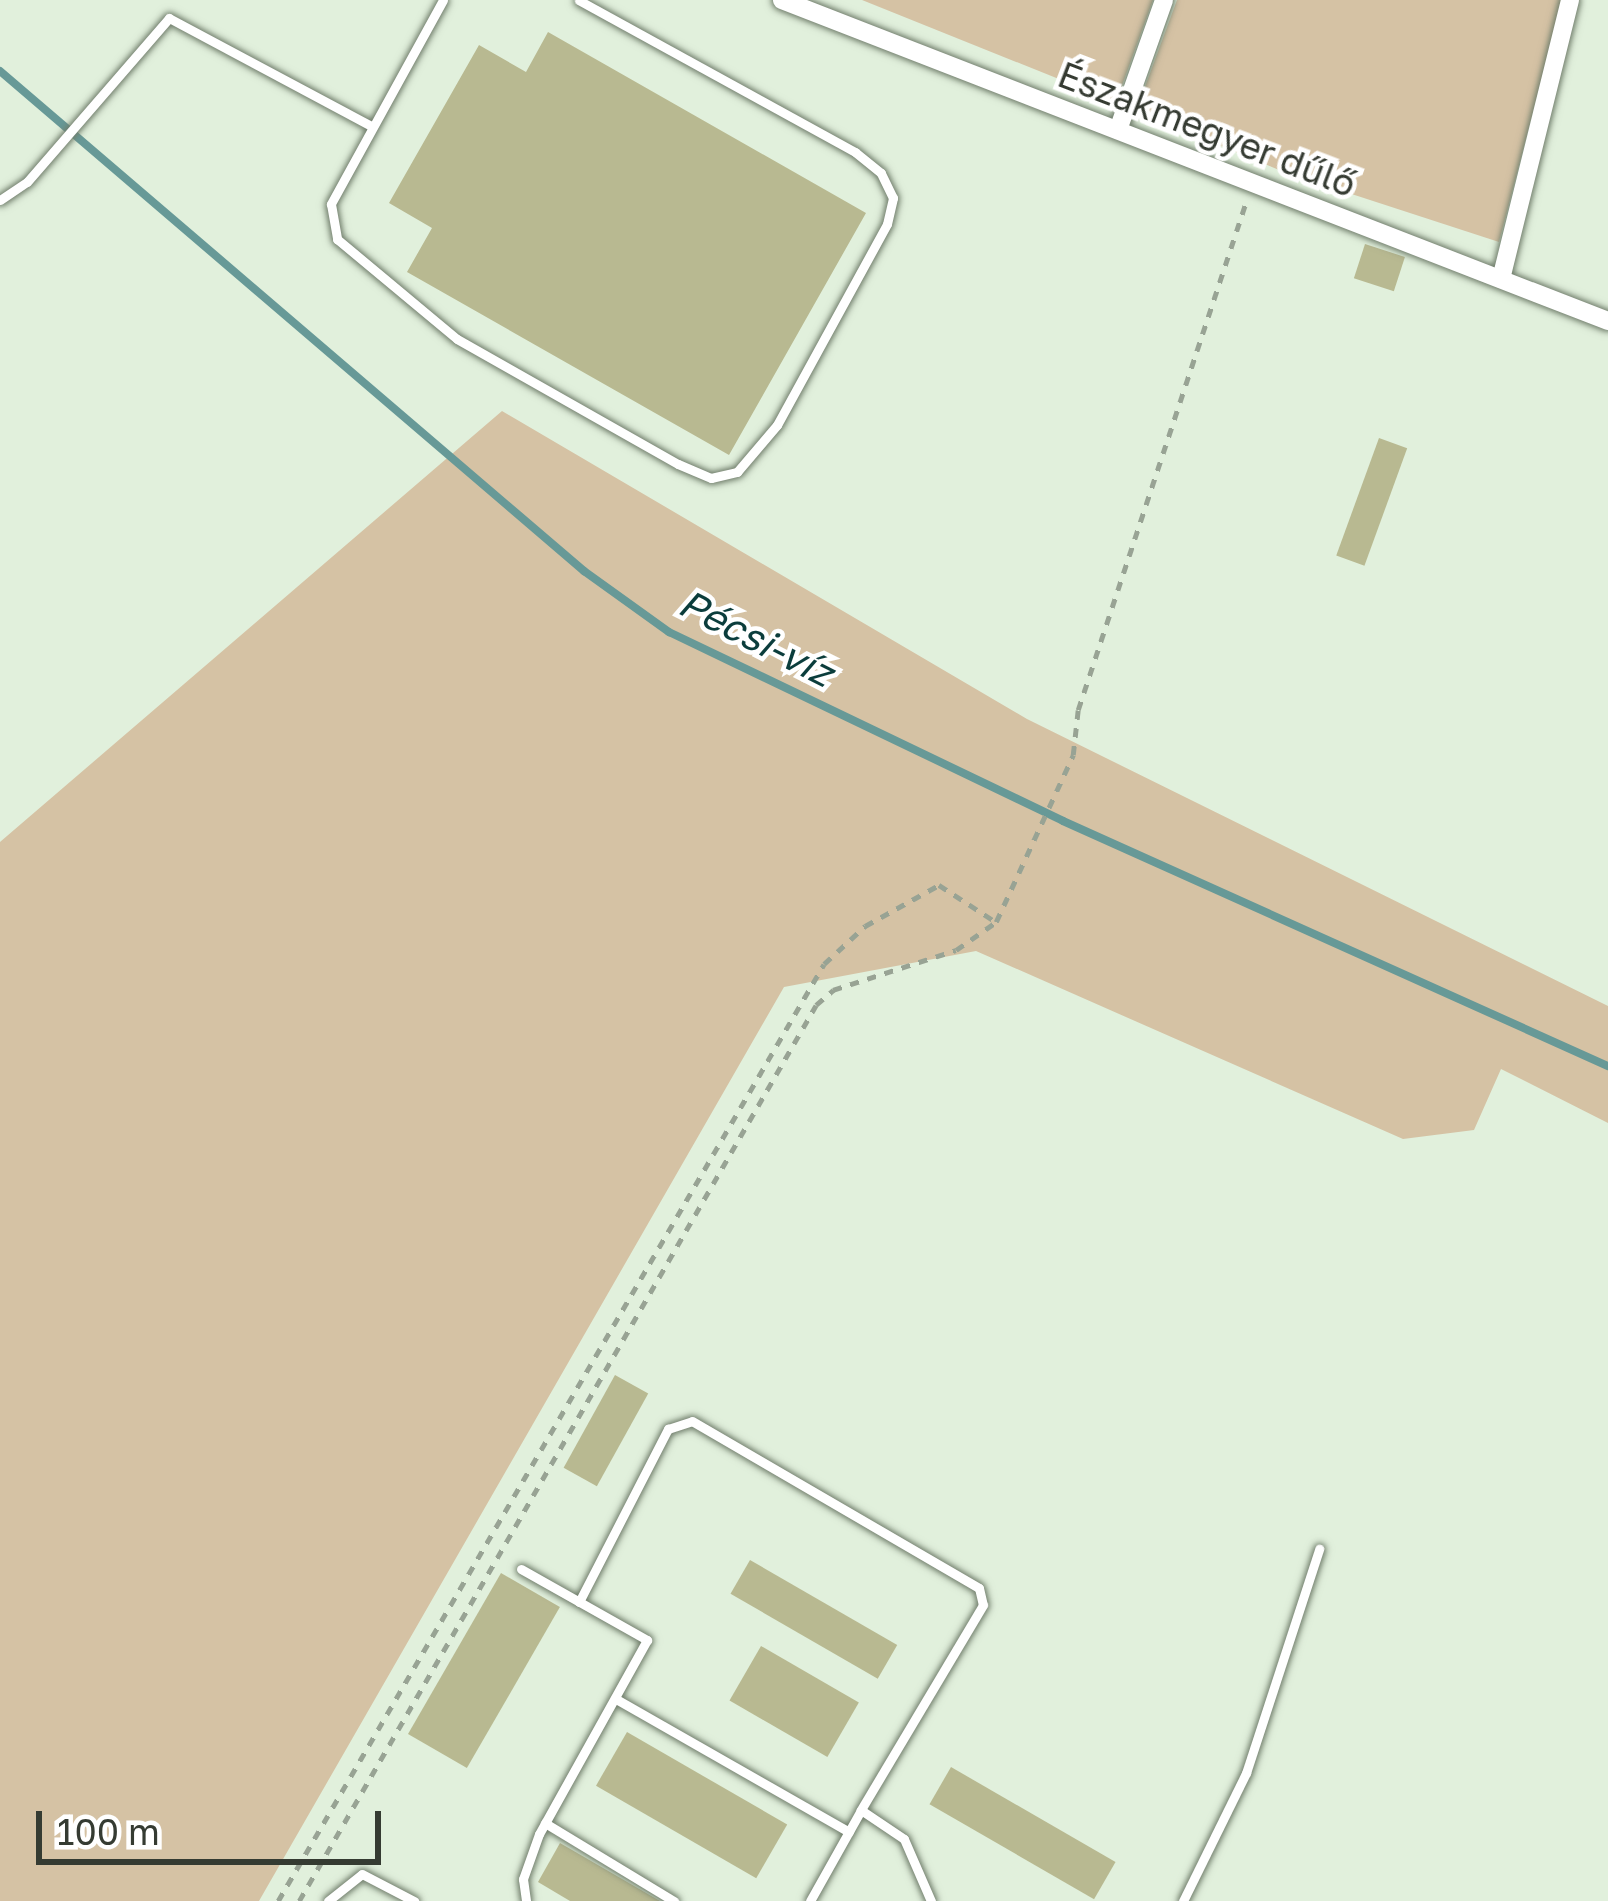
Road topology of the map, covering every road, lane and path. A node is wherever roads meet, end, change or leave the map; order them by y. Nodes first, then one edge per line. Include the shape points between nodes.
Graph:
1 (443, 0) edge
2 (579, 0) edge
3 (1164, 0) edge
4 (1570, 0) edge
5 (795, 2) edge
6 (371, 126) junction
7 (1118, 130) junction
8 (1250, 191) dead end
9 (0, 200) edge
10 (1501, 279) junction
11 (1608, 321) edge
12 (996, 922) junction
13 (1319, 1550) dead end
14 (521, 1569) dead end
15 (579, 1601) junction
16 (616, 1699) junction
17 (861, 1810) junction
18 (545, 1822) junction
19 (849, 1832) junction
20 (278, 1901) edge
21 (299, 1901) edge
22 (328, 1901) edge
23 (414, 1901) edge
24 (526, 1901) edge
25 (674, 1901) edge
26 (810, 1901) edge
27 (931, 1901) edge
28 (1183, 1901) edge

1 - 6 lane
2 - 6 lane via 854,152 881,173 893,198 777,425 737,472 711,478 678,464 457,338 351,253 328,223
3 - 7 street
4 - 10 street
5 - 7 street, Északmegyer dűlő
6 - 9 lane via 170,18 27,182
7 - 10 street, Északmegyer dűlő
8 - 12 path via 1054,797
10 - 11 street, Északmegyer dűlő
12 - 20 path via 939,885 865,926 824,964
12 - 21 path via 956,950 833,990 816,1005
13 - 28 lane via 1246,1773
14 - 15 lane
15 - 16 lane via 647,1640
15 - 17 lane via 668,1429 692,1421 979,1588 983,1605
16 - 18 lane
16 - 19 lane
17 - 19 lane
17 - 27 lane via 904,1840
18 - 24 lane via 523,1879
18 - 25 lane
19 - 26 lane
22 - 23 lane via 362,1874

